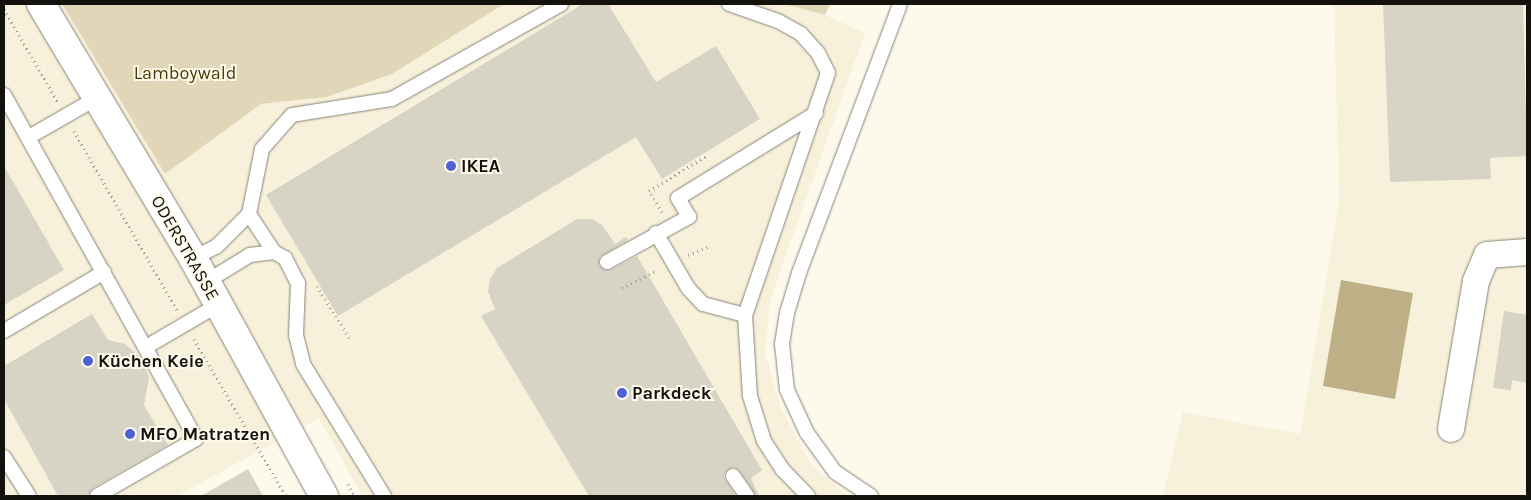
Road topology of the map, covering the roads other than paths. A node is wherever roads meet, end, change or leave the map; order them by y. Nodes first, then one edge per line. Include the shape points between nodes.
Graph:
1 (40, 4) edge
2 (562, 4) edge
3 (729, 4) edge
4 (900, 4) edge
5 (4, 95) edge
6 (96, 99) junction
7 (816, 113) junction
8 (29, 137) junction
9 (248, 214) junction
10 (656, 233) junction
11 (274, 252) junction
12 (1527, 252) edge
13 (192, 258) junction
14 (607, 262) dead end
15 (104, 272) junction
16 (212, 294) junction
17 (745, 315) junction
18 (4, 331) edge
19 (146, 347) junction
20 (1451, 429) dead end
21 (4, 457) edge
22 (732, 476) dead end
23 (28, 496) edge
24 (97, 496) edge
25 (324, 496) edge
26 (384, 496) edge
27 (747, 496) edge
28 (808, 496) edge
29 (871, 496) edge

1 - 6 street, ODERSTRASSE
2 - 9 lane via 392,99 292,114 262,149
3 - 7 lane via 778,21 801,34 818,53 828,73
4 - 29 lane via 800,273 787,313 782,344 787,390 807,433 835,472
5 - 8 lane
6 - 8 lane
6 - 13 street, ODERSTRASSE
7 - 10 lane via 678,198 689,217
7 - 17 lane
8 - 15 lane
9 - 11 lane
9 - 13 lane via 216,247
10 - 14 lane
10 - 17 lane via 688,288 703,304
11 - 16 lane via 243,258
11 - 26 lane via 285,258 298,283 296,335 303,364
12 - 20 street via 1487,255 1476,281
13 - 16 street, ODERSTRASSE
15 - 18 lane
15 - 19 lane
16 - 19 lane via 186,324
16 - 25 street, ODERSTRASSE
17 - 28 lane via 750,396 764,441
19 - 24 lane via 196,439
21 - 23 lane
22 - 27 lane

